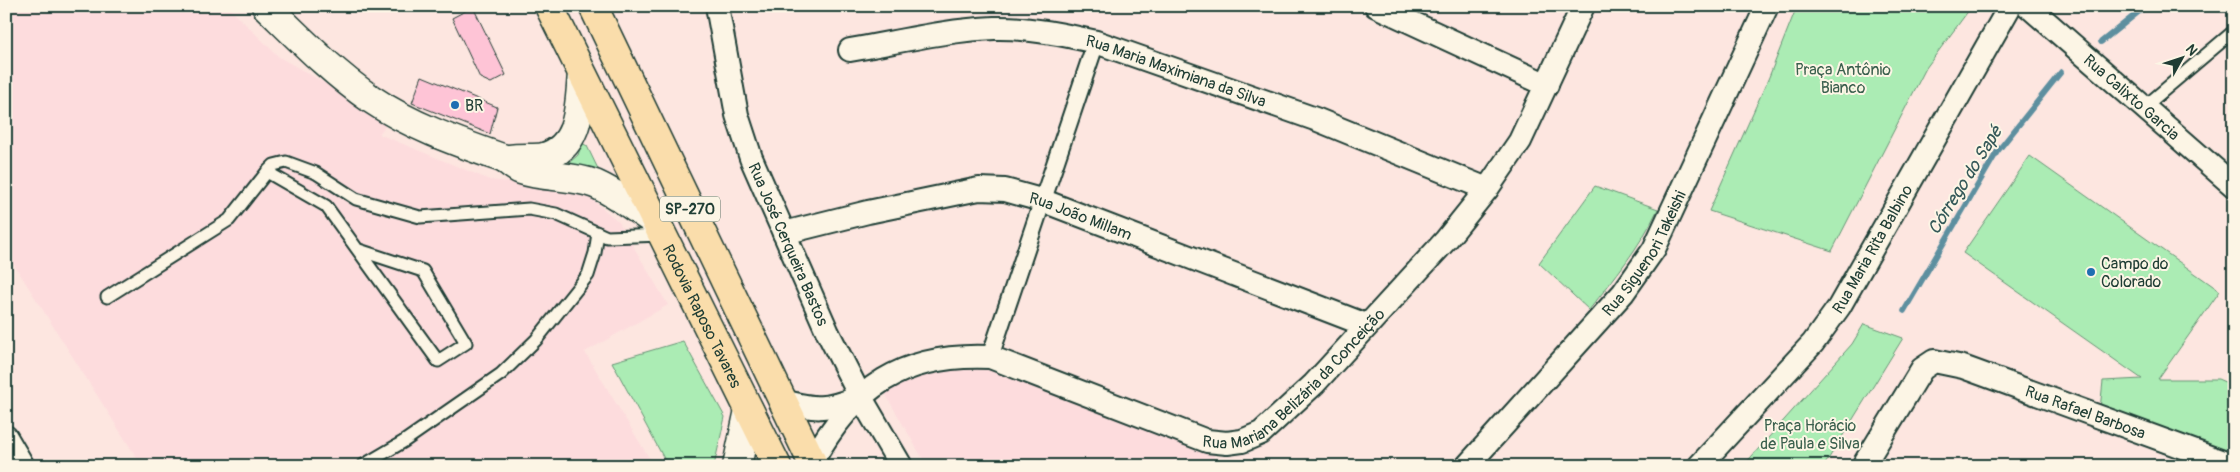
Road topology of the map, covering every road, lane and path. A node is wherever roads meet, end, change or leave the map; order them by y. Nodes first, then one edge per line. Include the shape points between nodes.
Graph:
1 (266, 6) edge
2 (549, 6) edge
3 (717, 6) edge
4 (1376, 6) edge
5 (1583, 6) edge
6 (1767, 6) edge
7 (2010, 6) edge
8 (2028, 6) edge
9 (596, 10) edge
10 (2234, 31) edge
11 (1096, 42) junction
12 (850, 50) dead end
13 (582, 74) junction
14 (1547, 84) junction
15 (2143, 108) junction
16 (504, 160) junction
17 (267, 172) junction
18 (2234, 186) edge
19 (1487, 189) junction
20 (1041, 200) junction
21 (660, 228) junction
22 (598, 233) junction
23 (784, 233) junction
24 (359, 250) junction
25 (107, 297) dead end
26 (1366, 325) junction
27 (990, 357) junction
28 (860, 396) junction
29 (782, 401) junction
30 (749, 410) junction
31 (6, 437) edge
32 (813, 464) edge
33 (23, 466) edge
34 (362, 466) edge
35 (737, 466) edge
36 (777, 466) edge
37 (900, 466) edge
38 (1467, 466) edge
39 (1699, 466) edge
40 (1863, 466) edge
41 (2234, 466) edge

1 - 16 main road via 309,48 370,98 402,117
2 - 13 highway, Rodovia Raposo Tavares / SP-270
3 - 23 street, Rua José Cerqueira Bastos via 737,115 751,158
4 - 14 street
5 - 14 street, Rua Mariana Belizária da Conceição
6 - 38 street, Rua Siguenori Takeishi via 1654,249 1623,293
7 - 39 street, Rua Maria Rita Balbino via 1839,307 1813,343
8 - 15 street, Rua Calixto Garcia
9 - 29 highway, SP-270
10 - 15 lane
11 - 12 street, Rua Maria Maximiana da Silva via 1053,33 995,28
11 - 19 street, Rua Maria Maximiana da Silva via 1318,120
11 - 20 street
13 - 16 main road via 577,125 569,139 556,152 542,158 523,156
13 - 21 highway, Rodovia Raposo Tavares / SP-270
14 - 19 street, Rua Mariana Belizária da Conceição via 1520,141
15 - 18 street, Rua Calixto Garcia
16 - 21 main road via 519,169 596,185
17 - 22 lane via 274,165 286,162 316,173 356,199 420,217 529,209 556,214
17 - 24 lane via 326,206
17 - 25 lane via 229,220
19 - 26 street, Rua Mariana Belizária da Conceição via 1446,240
20 - 23 street, Rua João Millam via 1005,190 979,189
20 - 26 street, Rua João Millam
20 - 27 street via 1039,216
21 - 22 lane via 607,237
21 - 30 highway, Rodovia Raposo Tavares / SP-270
22 - 34 lane via 588,275 536,340 500,374
23 - 28 street, Rua José Cerqueira Bastos
24 - 24 lane via 423,271 466,343 438,361
26 - 27 street, Rua Mariana Belizária da Conceição via 1314,384 1261,433 1227,443 1207,441 1178,431
27 - 28 street, Rua Mariana Belizária da Conceição via 958,355 930,360 898,372
28 - 29 street, Rua Mariana Belizária da Conceição via 822,408
28 - 32 street, Rua Mariana Belizária da Conceição via 833,425
28 - 37 street, Rua José Cerqueira Bastos
29 - 32 highway, SP-270
30 - 35 main road
30 - 36 highway, Rodovia Raposo Tavares / SP-270
31 - 33 street
40 - 41 street, Rua Rafael Barbosa via 1922,369 1934,361 1964,367

